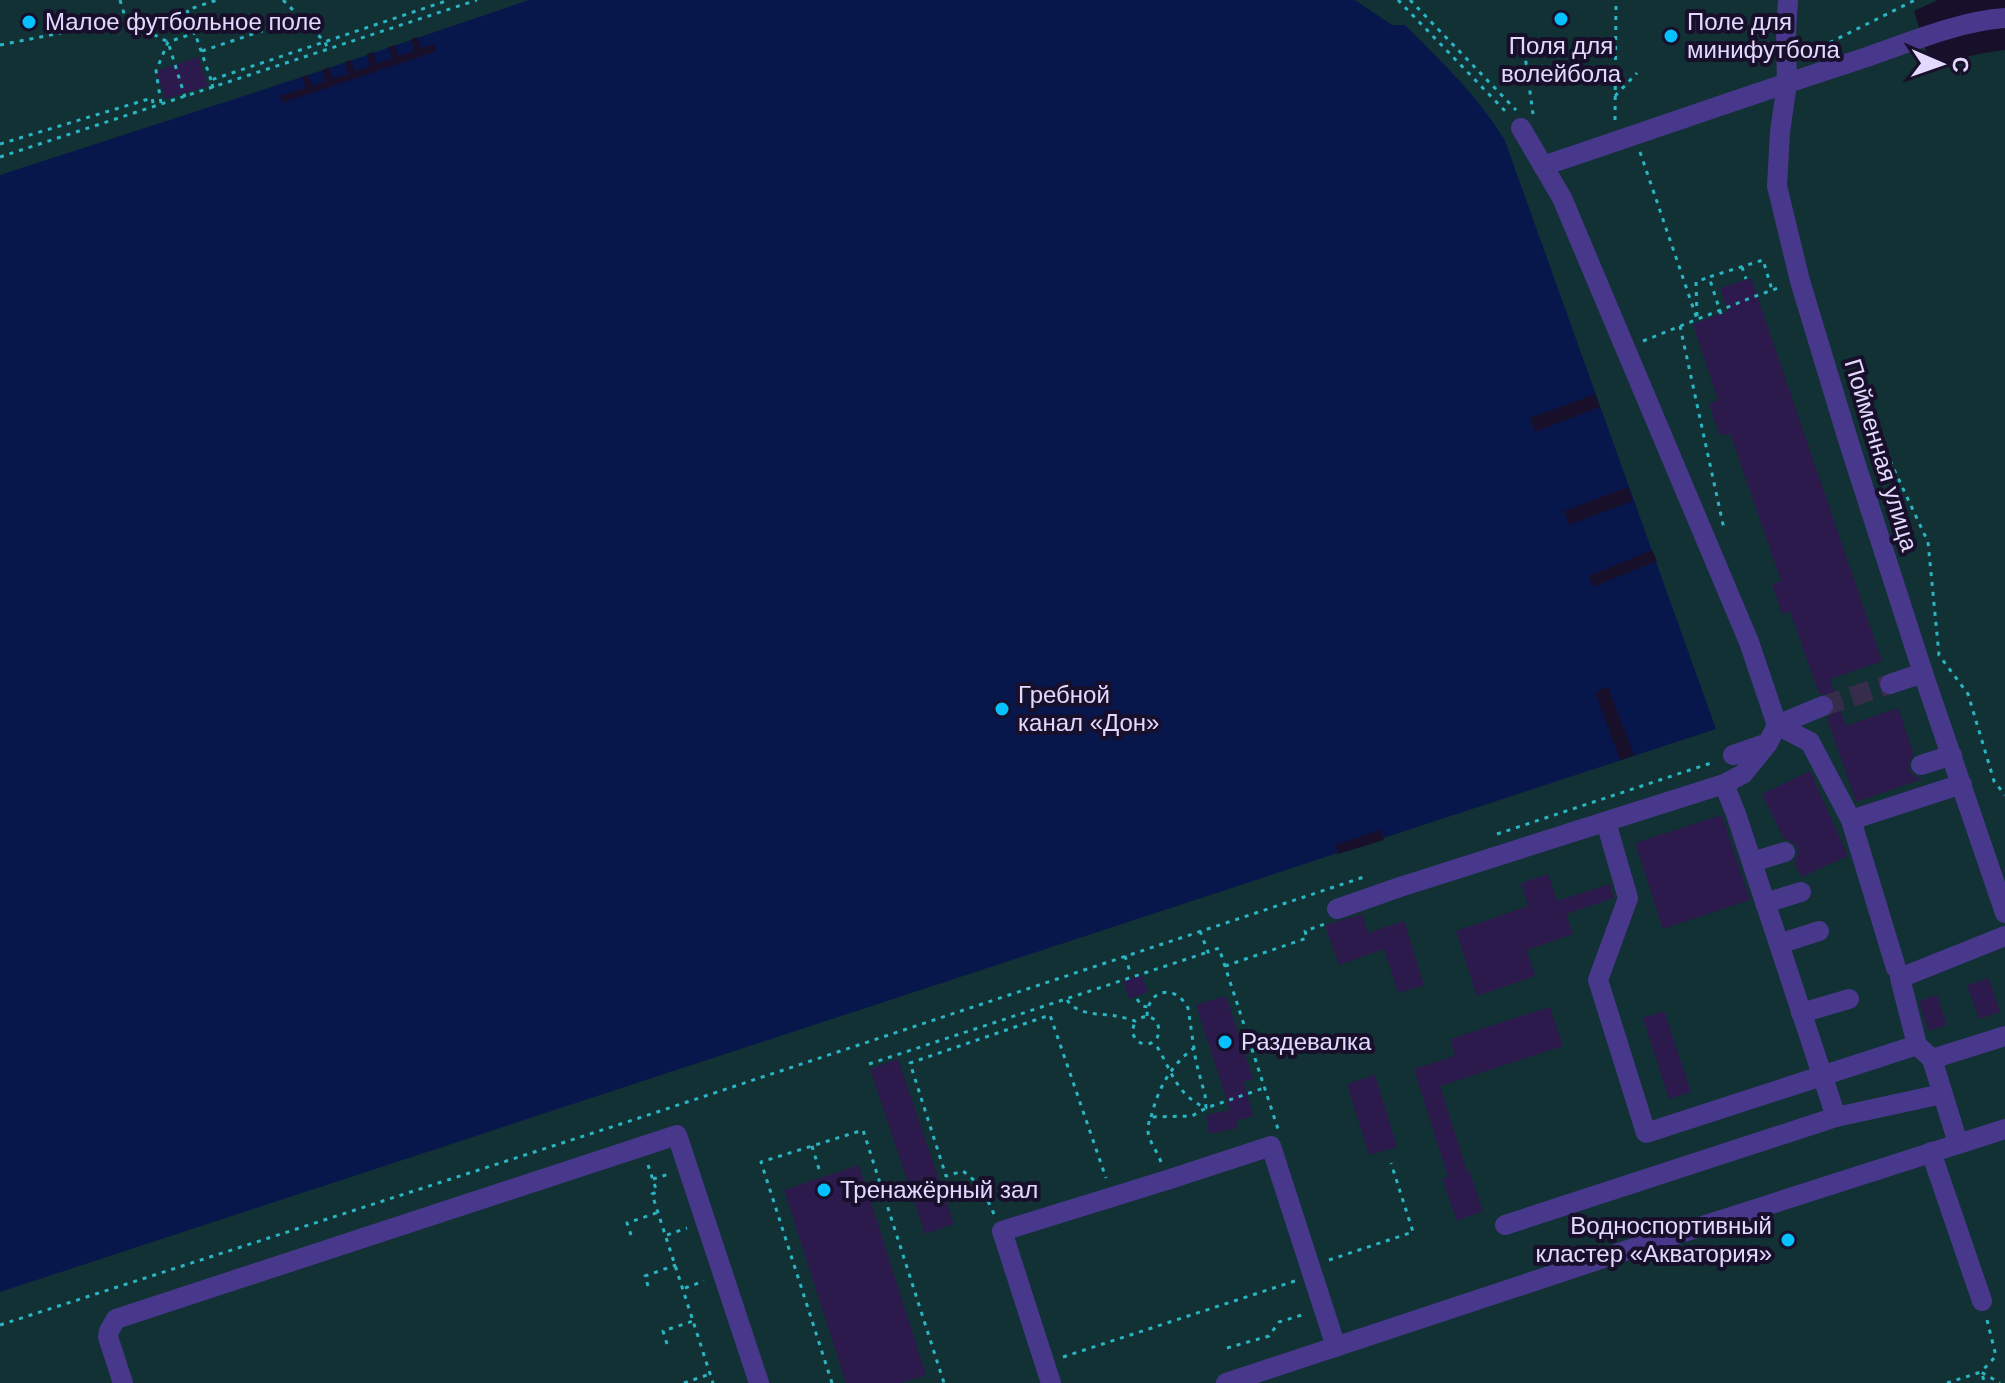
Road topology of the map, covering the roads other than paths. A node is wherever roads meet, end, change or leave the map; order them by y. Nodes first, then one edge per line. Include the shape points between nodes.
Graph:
1 (1788, 0) edge
2 (2005, 7) edge
3 (1996, 19) edge
4 (1787, 83) junction
5 (1525, 121) road end
6 (1543, 166) junction
7 (1923, 673) junction
8 (1890, 684) tunnel mouth
9 (1823, 706) tunnel mouth
10 (1772, 734) junction
11 (1733, 755) road end
12 (1952, 755) junction
13 (1921, 765) dead end
14 (1724, 784) junction
15 (1962, 784) junction
16 (1851, 820) junction
17 (1606, 822) junction
18 (1785, 852) dead end
19 (1752, 862) junction
20 (1801, 892) dead end
21 (1765, 903) junction
22 (1337, 909) road end
23 (2005, 913) edge
24 (1819, 931) dead end
25 (2005, 936) edge
26 (1779, 944) junction
27 (1896, 968) dead end
28 (1849, 999) dead end
29 (1801, 1013) junction
30 (2005, 1036) edge
31 (1925, 1052) junction
32 (1821, 1075) junction
33 (1942, 1094) junction
34 (1836, 1117) junction
35 (2005, 1129) edge
36 (1958, 1143) junction
37 (1931, 1152) junction
38 (1505, 1225) dead end
39 (1985, 1289) road end
40 (1336, 1347) junction
41 (1048, 1373) edge
42 (123, 1383) edge
43 (759, 1383) edge
44 (1226, 1383) edge

1 - 4 street, Пойменная улица
2 - 3 street
3 - 4 street
4 - 6 street
4 - 7 street, Пойменная улица via 1777,186 1800,281
5 - 6 street
6 - 10 street via 1562,198 1749,642
7 - 8 street
7 - 12 street, Пойменная улица
9 - 10 street
10 - 11 street
10 - 14 street via 1743,774
10 - 16 street via 1810,742
12 - 13 street
12 - 15 street, Пойменная улица
14 - 17 street
14 - 19 street
15 - 16 street
15 - 23 street, Пойменная улица
16 - 27 street
17 - 22 street
17 - 32 street via 1628,898 1598,980 1646,1133
18 - 19 street
19 - 21 street
20 - 21 street
21 - 26 street
24 - 26 street
25 - 31 street via 1900,978
26 - 29 street
28 - 29 street
29 - 32 street
30 - 31 street
31 - 32 street
31 - 33 street
32 - 34 street
33 - 34 street
33 - 36 street
34 - 38 street
35 - 36 street
36 - 37 street
37 - 39 street
37 - 40 street
40 - 41 street via 1271,1146 1002,1231
40 - 44 street
42 - 43 street via 108,1337 116,1319 677,1135

